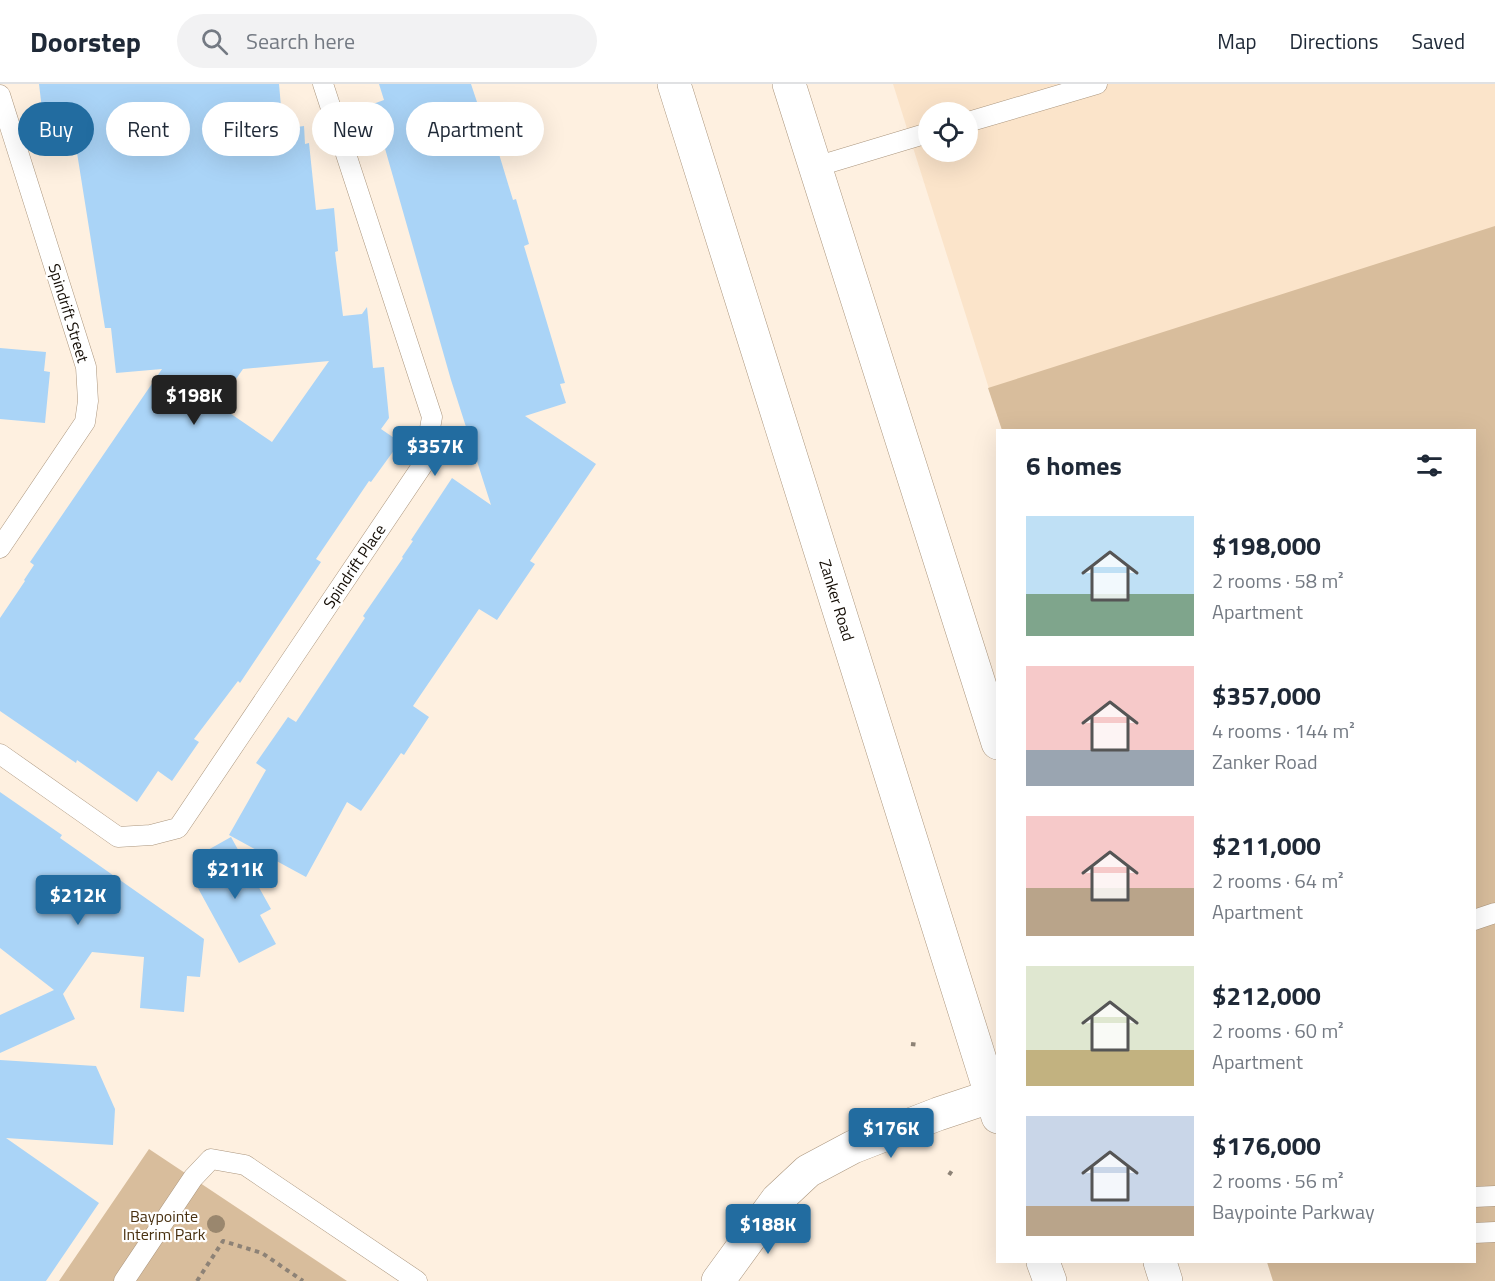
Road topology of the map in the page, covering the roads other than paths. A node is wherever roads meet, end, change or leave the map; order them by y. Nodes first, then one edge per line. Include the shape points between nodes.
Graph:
1 (323, 84) edge
2 (674, 84) edge
3 (789, 84) edge
4 (1097, 84) edge
5 (0, 95) edge
6 (978, 119) edge
7 (918, 136) edge
8 (815, 166) junction
9 (0, 548) edge
10 (996, 737) edge
11 (0, 754) edge
12 (1495, 913) edge
13 (1476, 919) edge
14 (995, 1103) edge
15 (1495, 1196) edge
16 (1476, 1197) edge
17 (1495, 1232) edge
18 (1476, 1233) edge
19 (1043, 1263) edge
20 (1160, 1263) edge
21 (124, 1281) edge
22 (417, 1281) edge
23 (718, 1281) edge
24 (1050, 1281) edge
25 (1166, 1281) edge

1 - 11 lane, Spindrift Place via 432,417 424,463 178,828 118,837
2 - 14 main road, Zanker Road
3 - 8 main road
4 - 6 lane
5 - 9 lane, Spindrift Street via 86,367 88,401 85,422
7 - 8 lane
8 - 10 main road
12 - 13 lane
14 - 23 main road via 938,1114 853,1147 808,1171 777,1200
15 - 16 lane
17 - 18 lane
19 - 24 main road
20 - 25 main road
21 - 22 lane via 193,1178 211,1159 245,1166

